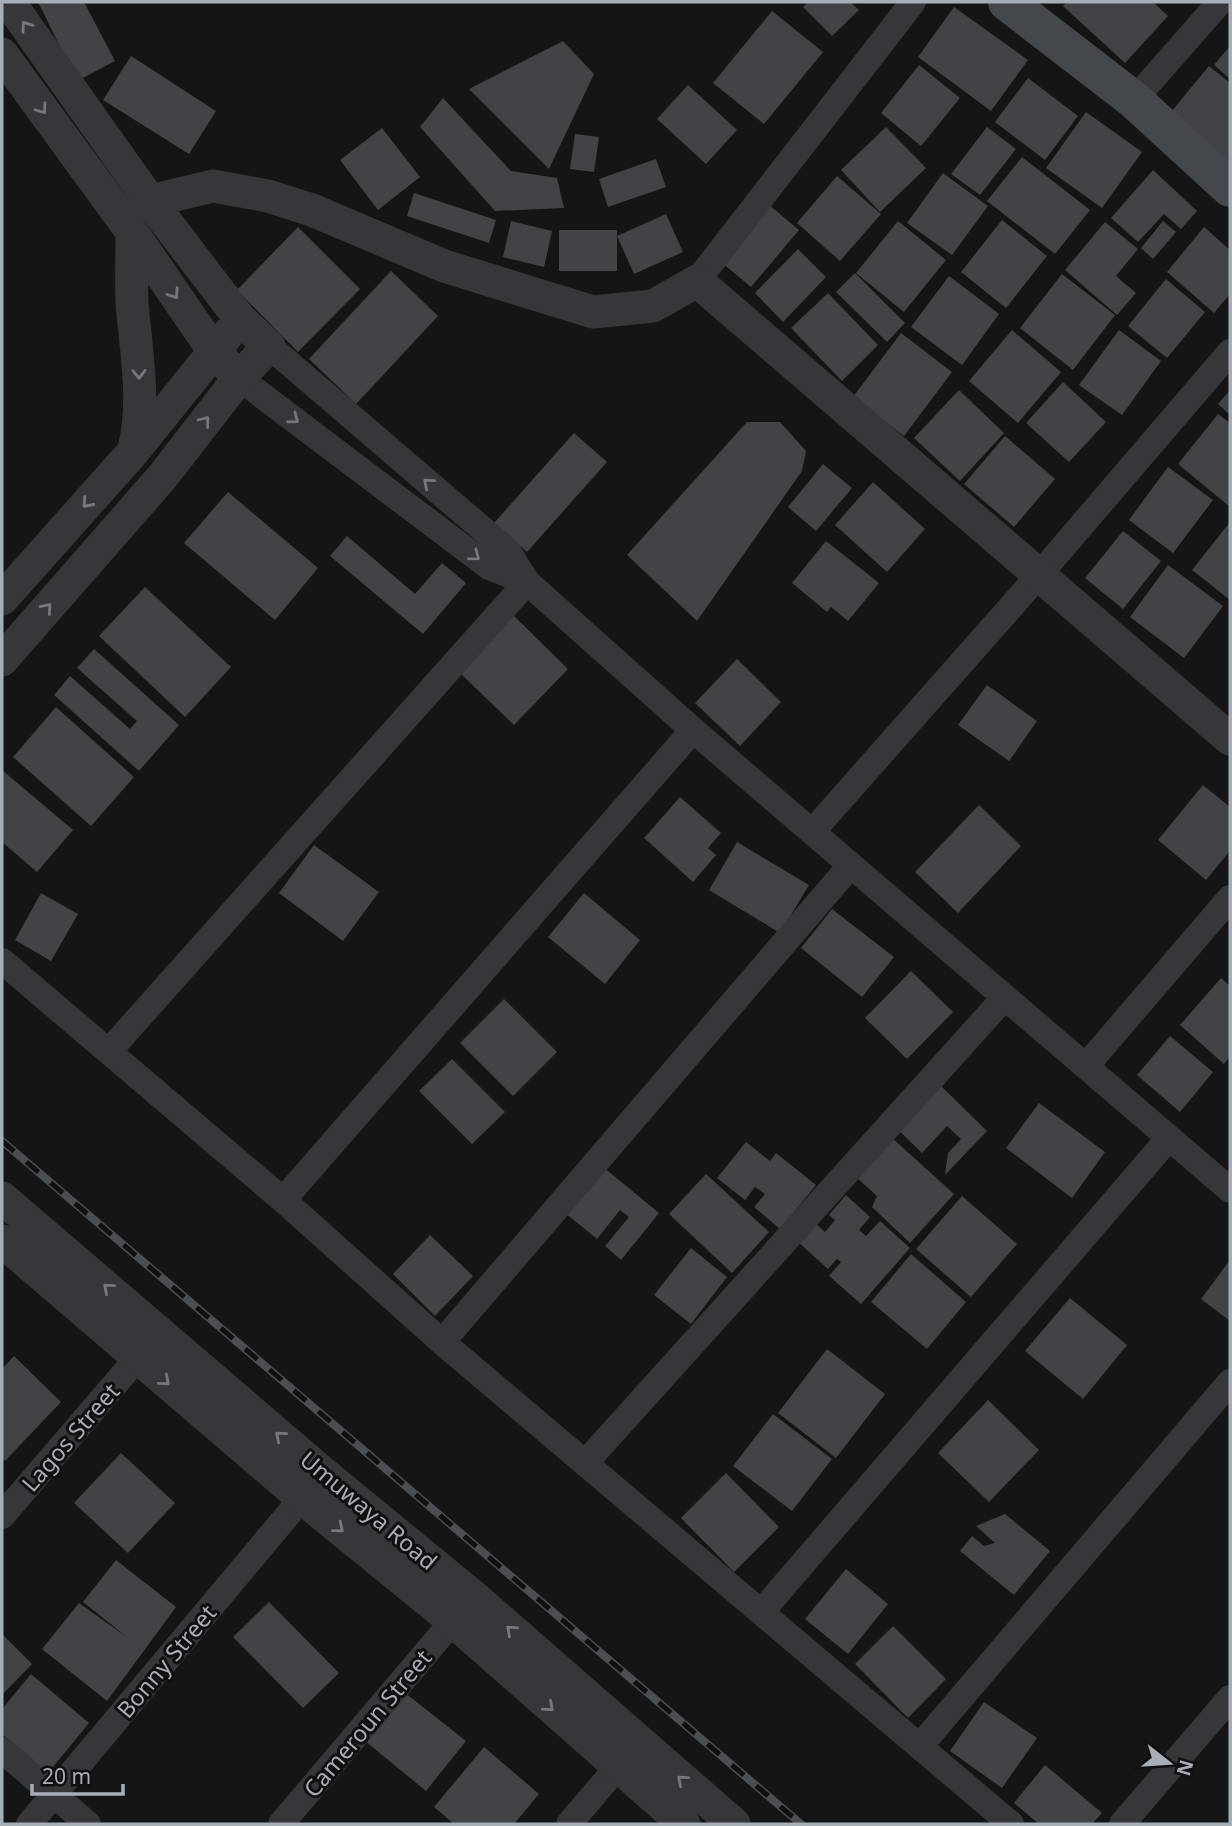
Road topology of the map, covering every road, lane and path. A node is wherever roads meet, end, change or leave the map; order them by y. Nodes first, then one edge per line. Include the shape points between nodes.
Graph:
1 (9, 2) edge
2 (913, 2) edge
3 (1007, 2) edge
4 (1220, 2) edge
5 (2, 54) edge
6 (1133, 100) junction
7 (1230, 188) edge
8 (150, 201) junction
9 (132, 232) junction
10 (697, 281) junction
11 (241, 320) junction
12 (269, 346) junction
13 (213, 350) junction
14 (1230, 352) edge
15 (239, 378) junction
16 (133, 452) junction
17 (1040, 575) junction
18 (527, 582) junction
19 (2, 599) edge
20 (2, 660) edge
21 (693, 730) junction
22 (1230, 739) edge
23 (811, 832) junction
24 (851, 865) junction
25 (1230, 898) edge
26 (2, 961) edge
27 (1005, 997) junction
28 (109, 1051) junction
29 (1086, 1066) junction
30 (1169, 1138) junction
31 (1228, 1184) edge
32 (2, 1198) edge
33 (283, 1200) junction
34 (2, 1241) edge
35 (442, 1342) junction
36 (148, 1345) junction
37 (1230, 1382) edge
38 (586, 1462) junction
39 (302, 1498) junction
40 (2, 1516) edge
41 (762, 1611) junction
42 (453, 1621) junction
43 (1230, 1698) edge
44 (639, 1743) junction
45 (920, 1746) junction
46 (2, 1750) edge
47 (617, 1768) junction
48 (54, 1794) junction
49 (29, 1824) edge
50 (88, 1824) edge
51 (281, 1824) edge
52 (569, 1824) edge
53 (684, 1824) edge
54 (734, 1824) edge
55 (1011, 1824) edge
56 (1122, 1824) edge

8 -> 1 street
2 - 10 street
3 - 6 main road
4 - 6 street
5 -> 9 street
6 - 7 main road
8 - 10 street via 213,186 268,196 444,266 593,312 653,306
8 - 11 street
9 -> 13 street
9 -> 16 street via 132,302 139,367 139,429
10 - 17 street
11 - 12 street
11 - 13 street
12 - 15 street
18 -> 12 street via 508,551
13 - 15 street
13 - 16 street
14 - 17 street
15 -> 18 street via 489,567
20 -> 15 street via 163,475
16 -> 19 street
17 - 22 street
17 - 23 street
18 - 21 street
18 - 28 street
21 - 23 street
21 - 33 street
23 - 24 street
24 - 27 street
24 - 35 street
25 - 29 street
26 - 28 street
27 - 29 street
27 - 38 street
28 - 33 street
29 - 30 street
30 - 31 street
30 - 41 street
36 -> 32 street, Umuwaya Road
33 - 35 street
34 - 36 street, Umuwaya Road
35 - 38 street
36 -> 39 street, Umuwaya Road
36 - 40 street, Lagos Street
44 -> 36 street, Umuwaya Road via 474,1597 323,1473
37 - 45 street
38 - 41 street
39 -> 42 street, Umuwaya Road
39 - 48 street, Bonny Street
41 - 45 street
42 -> 47 street, Umuwaya Road
42 - 51 street, Cameroun Street
43 - 56 street
44 - 47 street
54 -> 44 street, Umuwaya Road
45 - 55 street
46 - 48 street
47 - 52 street
47 - 53 street, Umuwaya Road
48 - 49 street, Bonny Street
48 - 50 street

